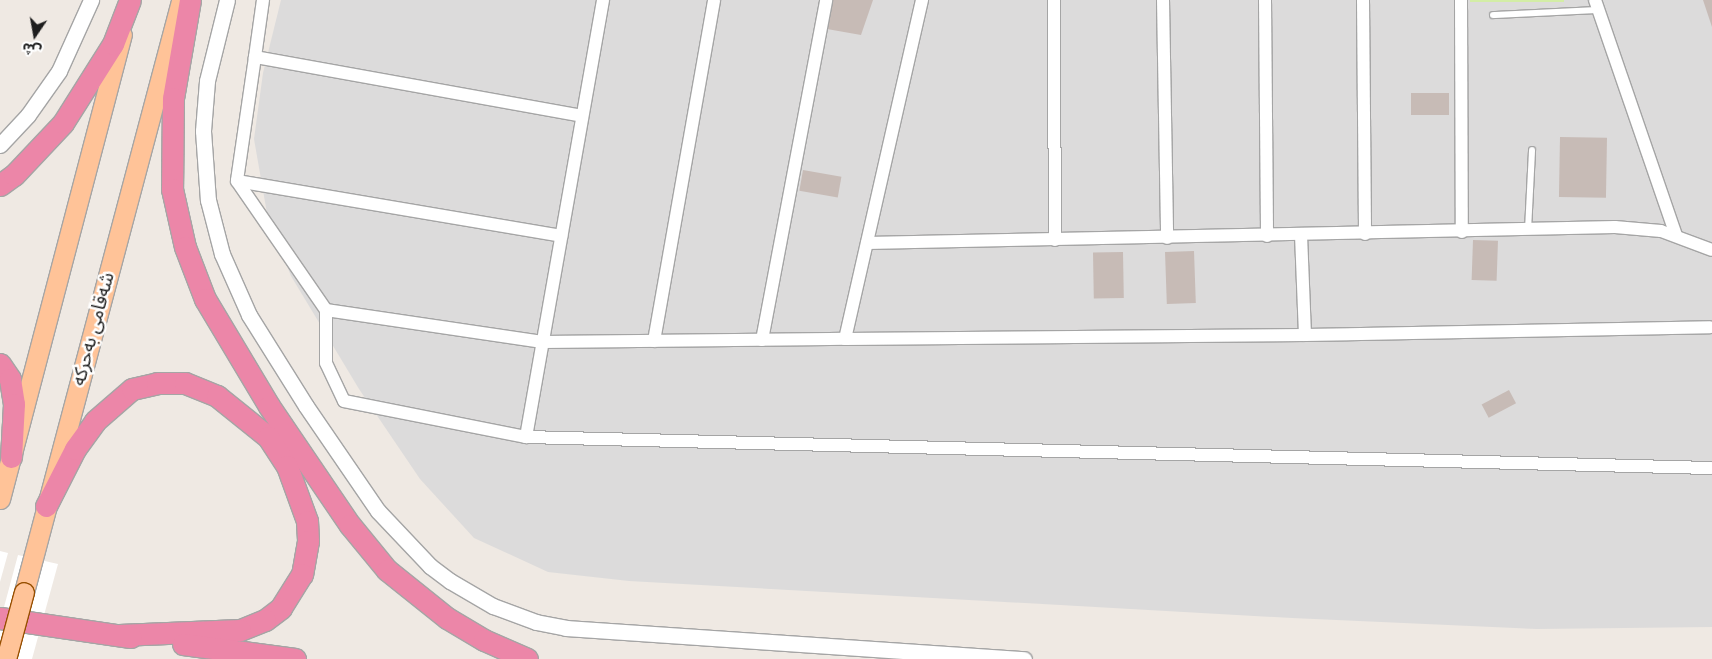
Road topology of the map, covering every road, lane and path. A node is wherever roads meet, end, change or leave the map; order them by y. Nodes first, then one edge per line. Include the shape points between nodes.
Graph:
1 (91, 0) edge
2 (130, 0) edge
3 (182, 0) edge
4 (190, 0) edge
5 (226, 0) edge
6 (263, 0) edge
7 (603, 0) edge
8 (714, 0) edge
9 (826, 0) edge
10 (922, 0) edge
11 (1054, 0) edge
12 (1163, 0) edge
13 (1265, 0) edge
14 (1363, 0) edge
15 (1461, 0) edge
16 (1597, 5) edge
17 (1493, 15) dead end
18 (255, 57) junction
19 (582, 116) junction
20 (0, 145) edge
21 (1532, 150) dead end
22 (237, 181) junction
23 (0, 185) edge
24 (1528, 230) junction
25 (1462, 232) junction
26 (1365, 234) junction
27 (1301, 235) junction
28 (1676, 235) junction
29 (561, 236) junction
30 (1266, 236) junction
31 (1168, 238) junction
32 (1055, 240) junction
33 (867, 243) junction
34 (1710, 247) edge
35 (326, 310) junction
36 (1710, 327) dead end
37 (1305, 335) junction
38 (845, 339) junction
39 (762, 340) junction
40 (654, 341) junction
41 (543, 342) junction
42 (0, 364) edge
43 (526, 437) junction
44 (11, 457) junction
45 (1712, 468) edge
46 (0, 499) edge
47 (46, 506) junction
48 (0, 618) edge
49 (118, 635) junction
50 (6, 659) edge
51 (294, 659) edge
52 (527, 659) edge
53 (1024, 659) edge

1 - 20 street via 59,71 28,115
2 - 23 highway via 113,44 63,123 14,175
2 - 44 main road
3 - 47 main road, شەقامی بەحرکە
4 - 52 highway via 172,98 172,188 185,247 205,299 269,406 350,525 387,570 446,618
5 - 53 street via 207,81 203,131 206,190 222,254 249,315 311,413 378,511 430,566 493,606 536,622 566,628
6 - 18 street
7 - 19 street
8 - 40 street
9 - 39 street
10 - 33 street
11 - 32 street
12 - 31 street
13 - 30 street
14 - 26 street
15 - 25 street
16 - 17 lane
16 - 28 street
18 - 19 street
18 - 22 street
19 - 29 street
21 - 24 lane
22 - 29 street
22 - 35 street
24 - 25 street
24 - 28 street via 1630,227
25 - 26 street
26 - 27 street
27 - 30 street
27 - 37 street
28 - 34 street
29 - 41 street
30 - 31 street
31 - 32 street
32 - 33 street
33 - 38 street
35 - 41 street
35 - 43 street via 326,363 344,401
36 - 37 street
37 - 38 street
38 - 39 street
39 - 40 street
40 - 41 street
41 - 43 street
42 - 44 highway via 10,379 14,404
43 - 45 street
44 - 46 main road
47 - 49 highway via 94,421 132,389 157,383 186,383 217,396 268,437 287,466 307,521 308,541 302,574 281,608 266,620 240,630 215,634
47 - 50 main road, شەقامی بەحرکە, bridge
48 - 49 highway
49 - 51 highway

